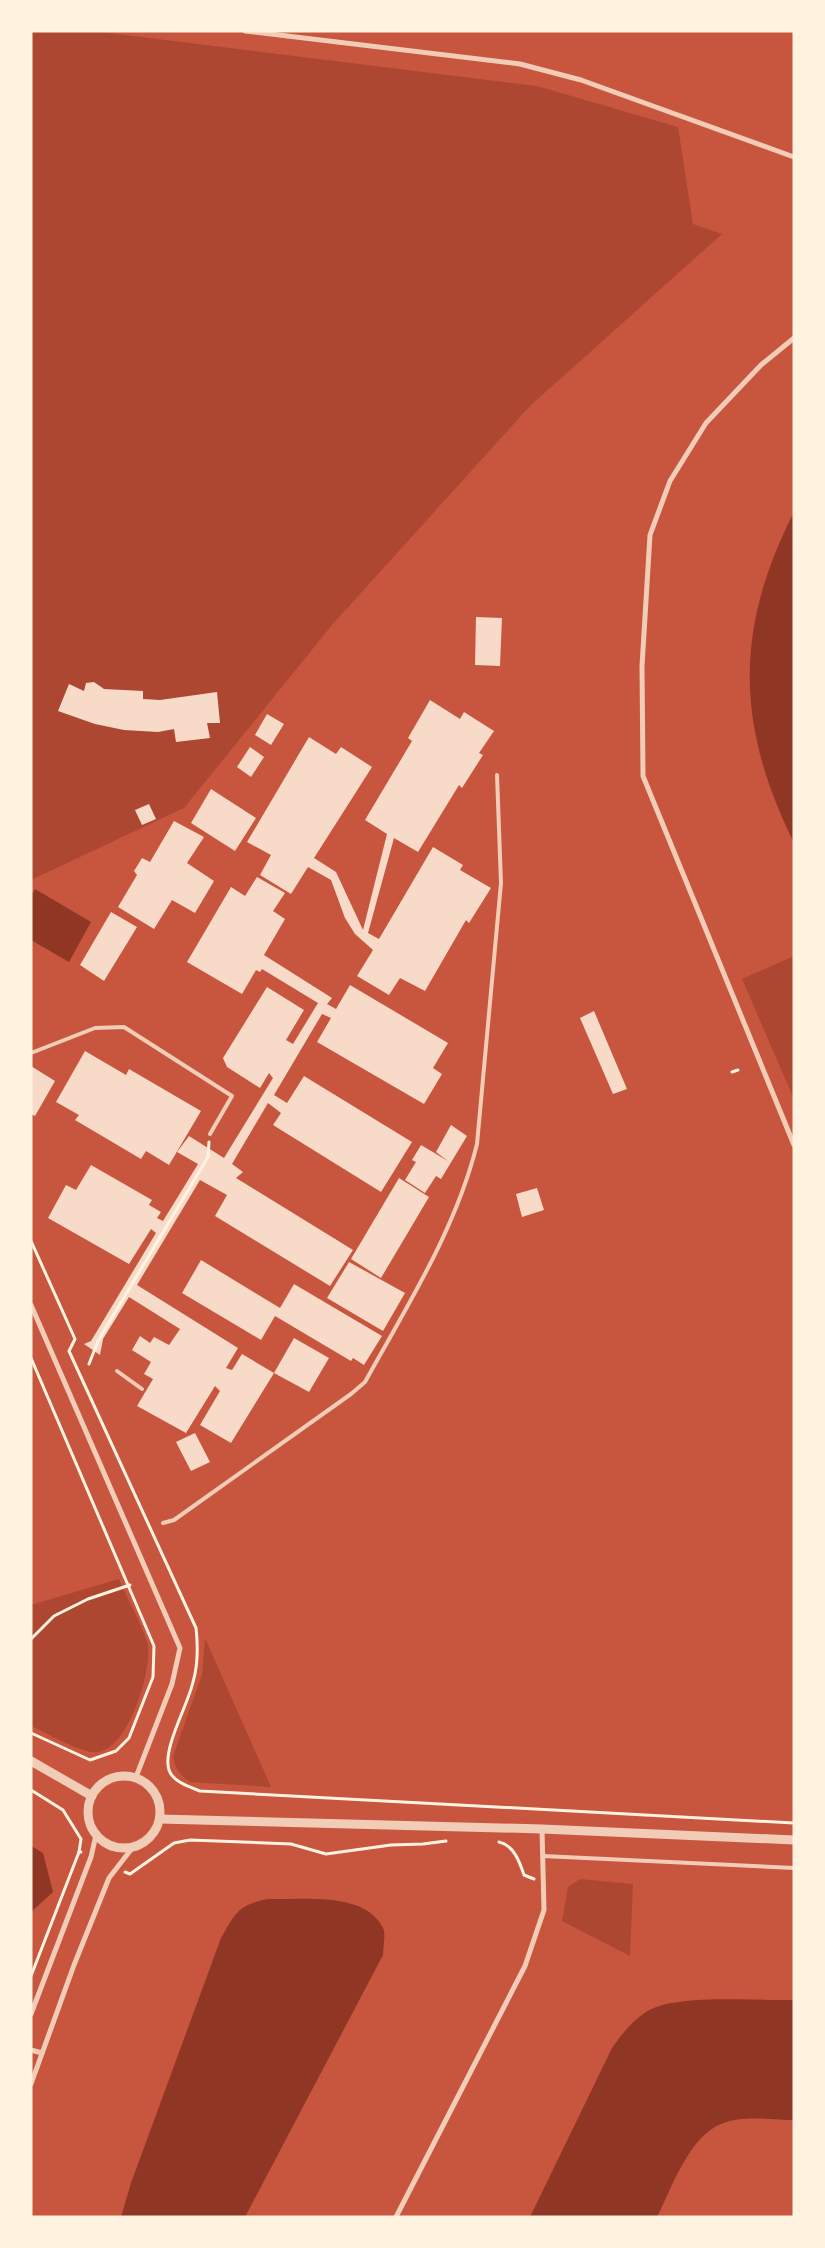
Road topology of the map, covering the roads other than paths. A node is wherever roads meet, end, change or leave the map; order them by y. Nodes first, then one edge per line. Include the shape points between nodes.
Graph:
1 (245, 31) edge
2 (794, 157) edge
3 (794, 338) edge
4 (497, 775) dead end
5 (31, 1053) edge
6 (210, 1134) road end
7 (794, 1145) edge
8 (31, 1305) edge
9 (117, 1371) dead end
10 (142, 1389) dead end
11 (162, 1523) dead end
12 (31, 1761) edge
13 (136, 1777) junction
14 (92, 1796) junction
15 (160, 1819) junction
16 (542, 1829) junction
17 (96, 1835) junction
18 (794, 1840) edge
19 (133, 1847) junction
20 (543, 1856) junction
21 (794, 1868) edge
22 (31, 2014) edge
23 (31, 2050) edge
24 (42, 2053) junction
25 (31, 2084) edge
26 (396, 2217) edge

1 - 2 street via 520,64 581,80
3 - 7 street via 761,365 706,423 670,481 650,535 642,666 643,776
4 - 11 lane via 501,883 477,1144 469,1174 447,1228 365,1382 174,1520
5 - 6 lane via 95,1028 124,1027 232,1096
8 - 13 street via 180,1648 172,1684
9 - 10 lane
12 - 14 street
13 - 14 street via 111,1778
13 - 15 street via 156,1793
14 - 17 street via 88,1809
15 - 16 street
15 - 19 street via 146,1842
16 - 18 street
16 - 20 street
17 - 19 street via 106,1844
17 - 22 street via 92,1857
19 - 24 street via 109,1878
20 - 21 lane
20 - 26 street via 544,1910 525,1966
23 - 24 street
24 - 25 street

